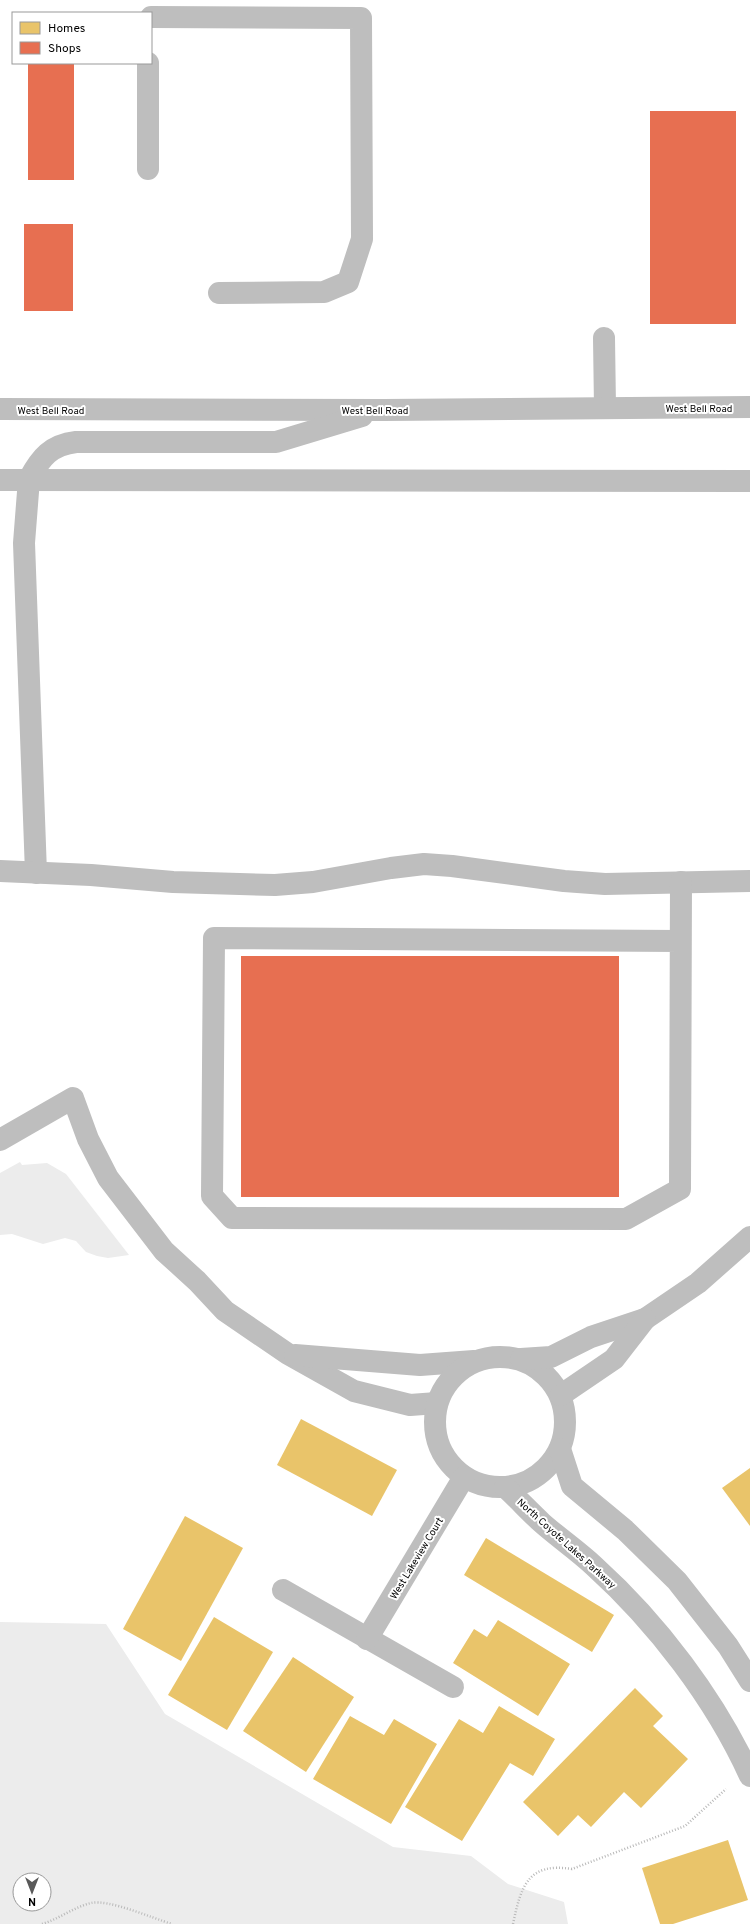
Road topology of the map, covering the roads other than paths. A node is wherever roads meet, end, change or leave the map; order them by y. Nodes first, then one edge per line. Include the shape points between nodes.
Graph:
1 (152, 17) edge
2 (148, 64) edge
3 (148, 169) dead end
4 (219, 293) dead end
5 (604, 338) dead end
6 (750, 407) edge
7 (605, 408) junction
8 (0, 409) edge
9 (384, 410) junction
10 (30, 479) junction
11 (0, 480) edge
12 (750, 481) edge
13 (0, 871) edge
14 (36, 873) junction
15 (750, 881) edge
16 (681, 882) junction
17 (680, 941) junction
18 (0, 1140) edge
19 (750, 1237) edge
20 (645, 1319) junction
21 (288, 1354) junction
22 (521, 1359) junction
23 (474, 1361) junction
24 (561, 1395) junction
25 (437, 1403) junction
26 (560, 1449) junction
27 (464, 1477) junction
28 (505, 1487) junction
29 (283, 1590) dead end
30 (367, 1639) junction
31 (750, 1680) edge
32 (453, 1688) dead end
33 (748, 1773) edge

1 - 4 street via 361,18 362,239 348,282 324,292
2 - 3 street
5 - 7 street
6 - 7 street, West Bell Road
7 - 9 street, West Bell Road
8 - 9 street, West Bell Road
9 - 10 street via 276,442 63,444 46,454 37,464
10 - 11 street
10 - 12 street
10 - 14 street via 24,543
13 - 14 street
14 - 16 street via 173,882 275,884 313,882 424,864 605,884
15 - 16 street
16 - 17 street
17 - 17 street via 680,1189 626,1219 232,1218 212,1196 214,938
18 - 21 street via 73,1098 88,1139 108,1178 164,1251 197,1281 225,1312
19 - 20 street via 698,1283
20 - 22 street via 591,1337 551,1357
20 - 24 street via 614,1359
21 - 23 street via 420,1364
21 - 25 street via 354,1391 410,1405
22 - 23 street via 498,1356
22 - 24 street via 538,1367
23 - 25 street via 458,1371 445,1386
24 - 26 street via 566,1413 566,1432
25 - 27 street via 434,1424 438,1445 449,1463
26 - 28 street via 551,1464 538,1476 522,1484
26 - 31 street via 572,1486 625,1530 677,1581 719,1634
27 - 28 street via 484,1485
27 - 30 street, West Lakeview Court
28 - 33 street, North Coyote Lakes Parkway via 543,1524 594,1565 642,1613 689,1673 735,1744
29 - 30 street
30 - 32 street

